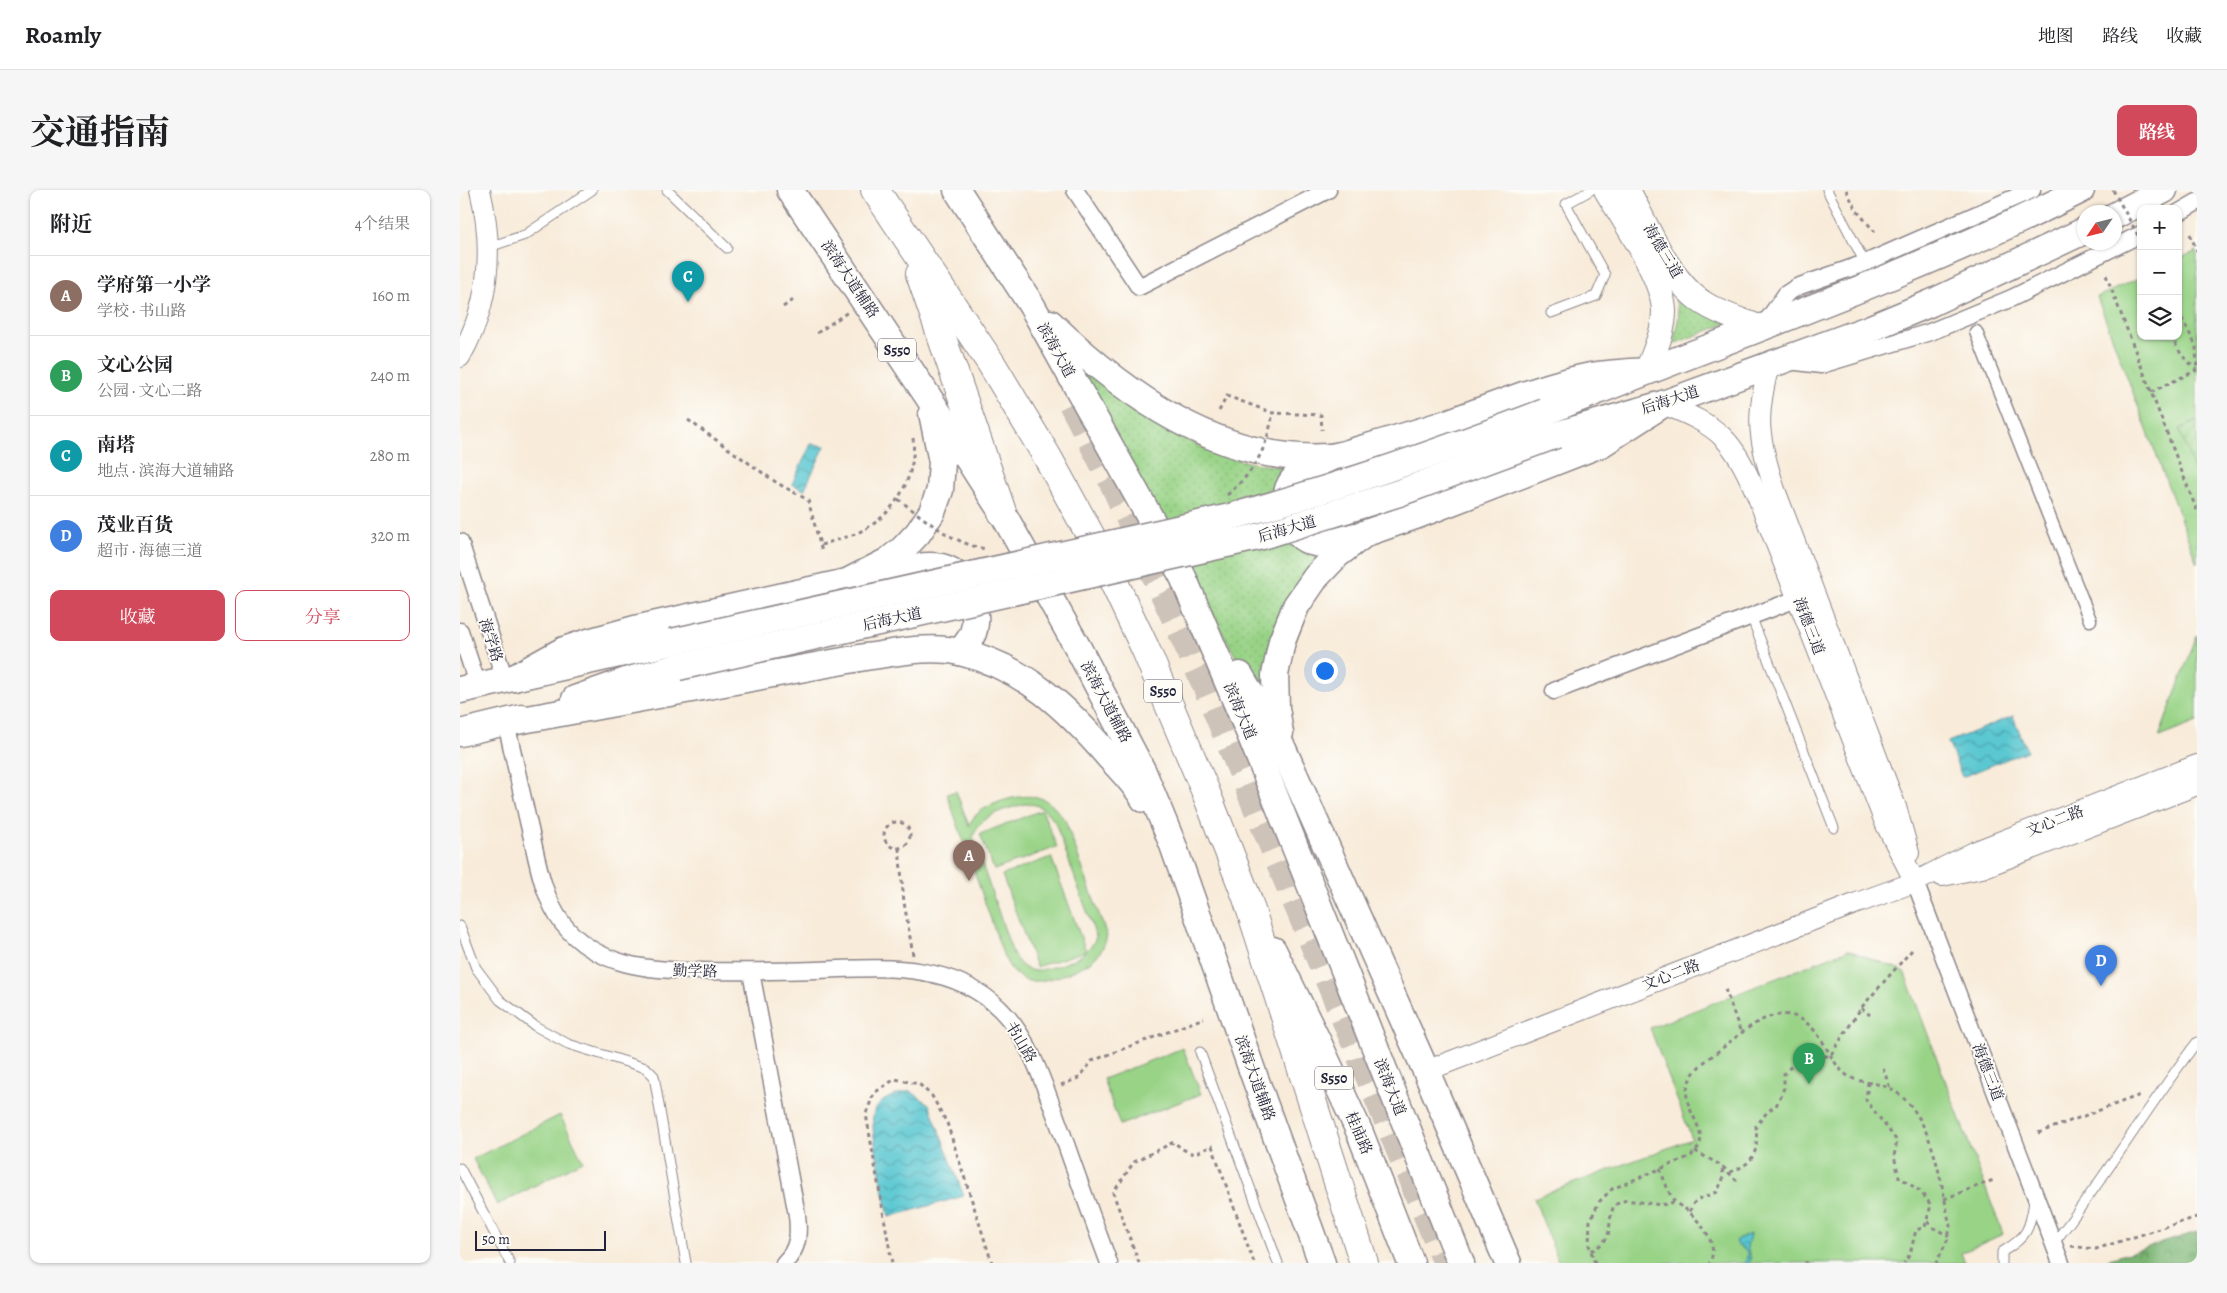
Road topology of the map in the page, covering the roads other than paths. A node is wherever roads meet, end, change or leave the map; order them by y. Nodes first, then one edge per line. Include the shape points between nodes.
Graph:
1 (480, 190) edge
2 (592, 190) edge
3 (667, 190) edge
4 (790, 190) edge
5 (875, 190) edge
6 (957, 190) edge
7 (1075, 190) edge
8 (1328, 190) edge
9 (1591, 190) edge
10 (1606, 190) edge
11 (1628, 190) edge
12 (1827, 190) edge
13 (2032, 190) edge
14 (2081, 190) edge
15 (2164, 190) edge
16 (2197, 202) edge
17 (2182, 211) edge
18 (2122, 212) edge
19 (2077, 234) edge
20 (2137, 236) edge
21 (908, 240) junction
22 (489, 247) junction
23 (727, 248) dead end
24 (1865, 263) junction
25 (1032, 306) junction
26 (1551, 312) dead end
27 (1762, 328) junction
28 (1976, 332) dead end
29 (460, 357) edge
30 (1777, 362) junction
31 (1647, 371) junction
32 (928, 395) junction
33 (1663, 404) junction
34 (1330, 457) junction
35 (1002, 512) junction
36 (1366, 533) junction
37 (460, 542) edge
38 (1183, 577) junction
39 (848, 582) junction
40 (1806, 595) junction
41 (1751, 616) junction
42 (2090, 620) dead end
43 (460, 631) edge
44 (960, 652) junction
45 (509, 679) junction
46 (469, 688) edge
47 (1554, 691) dead end
48 (506, 723) junction
49 (460, 733) edge
50 (1283, 749) junction
51 (2197, 766) edge
52 (2197, 785) edge
53 (1834, 828) dead end
54 (1173, 846) junction
55 (1916, 882) junction
56 (1247, 898) junction
57 (460, 926) edge
58 (752, 972) junction
59 (2197, 1042) edge
60 (1200, 1052) dead end
61 (1426, 1071) junction
62 (460, 1168) edge
63 (2035, 1193) junction
64 (2053, 1244) junction
65 (510, 1263) edge
66 (686, 1263) edge
67 (784, 1263) edge
68 (1109, 1263) edge
69 (1278, 1263) edge
70 (1322, 1263) edge
71 (1364, 1263) edge
72 (1411, 1263) edge
73 (1460, 1263) edge
74 (1508, 1263) edge
75 (2002, 1263) edge
76 (2061, 1263) edge

1 - 22 street
2 - 22 lane via 525,235
3 - 23 lane
4 - 32 main road, 滨海大道辅路 / S550
5 - 21 highway, S550
6 - 25 main road, 滨海大道
7 - 8 street via 1139,287
9 - 26 lane via 1566,204 1605,275 1596,296
10 - 31 main road, 海德三道 via 1659,288 1664,311
11 - 27 main road, 海德三道 via 1680,281 1703,303
12 - 24 lane
13 - 24 street
14 - 27 main road, 后海大道 via 1914,268
15 - 18 main road
16 - 17 street
19 - 30 main road, 后海大道 via 1931,304
20 - 30 street via 2012,298 1930,332 1821,365
21 - 35 highway
21 - 56 highway, S550 via 991,363 1100,553 1145,648
22 - 29 street via 479,318
24 - 27 street via 1797,287 1786,294
25 - 34 main road via 1086,358 1127,389 1219,440 1258,452
25 - 38 main road, 滨海大道
27 - 31 main road, 后海大道
28 - 42 street
30 - 33 main road, 后海大道
30 - 40 street, 海德三道 via 1760,402 1762,446
31 - 34 main road via 1592,376 1563,383 1404,438
31 - 45 main road, 后海大道, bridge via 1545,412 1304,497 1226,518
32 - 35 main road, 滨海大道辅路 / S550
32 - 39 main road via 942,462 940,490 932,512 903,549
33 - 36 main road via 1600,444
33 - 40 street, 海德三道 via 1708,424 1728,441
33 - 48 main road, 后海大道, bridge via 1556,435 1399,493 1262,536 678,667 629,680
34 - 36 main road via 1307,469 1292,482 1286,495 1290,522 1297,534 1316,544
35 - 54 main road, 滨海大道辅路 / S550 via 1143,772
36 - 50 main road via 1316,576 1296,606 1282,642 1275,675 1276,708
37 - 45 street, 海学路
38 - 50 main road
38 - 73 main road, 滨海大道 via 1256,748
39 - 44 main road via 927,566 951,571 966,586 974,608 973,632
39 - 45 main road via 606,636 564,650
40 - 41 street
40 - 55 street, 海德三道 via 1886,825
41 - 47 street
41 - 53 lane
43 - 46 street, 海学路
44 - 48 main road via 919,650 865,658
44 - 54 main road via 1010,671 1066,708 1142,795
45 - 46 main road, 后海大道
48 - 49 main road, 后海大道
48 - 58 street, 勤学路 via 540,872 549,900 563,924 582,943 608,959 639,968
50 - 61 main road
51 - 55 street, 文心二路 via 1976,852
52 - 55 street, 文心二路 via 1982,868
54 - 70 main road, 滨海大道辅路 / S550
55 - 61 street, 文心二路
55 - 63 street, 海德三道
56 - 71 highway, S550
56 - 72 main road, 桂庙路 / S550 via 1356,1125
57 - 66 lane via 476,968 500,1000 534,1026 568,1044 646,1068 654,1076
58 - 67 street via 797,1215 799,1234 795,1249
58 - 68 street, 书山路 via 916,970 961,982 1001,1010 1032,1057
59 - 64 lane
60 - 69 lane
61 - 74 main road
62 - 65 lane
63 - 64 street, 海德三道
63 - 75 lane via 2031,1221 2022,1240 2002,1252
64 - 76 street, 海德三道

